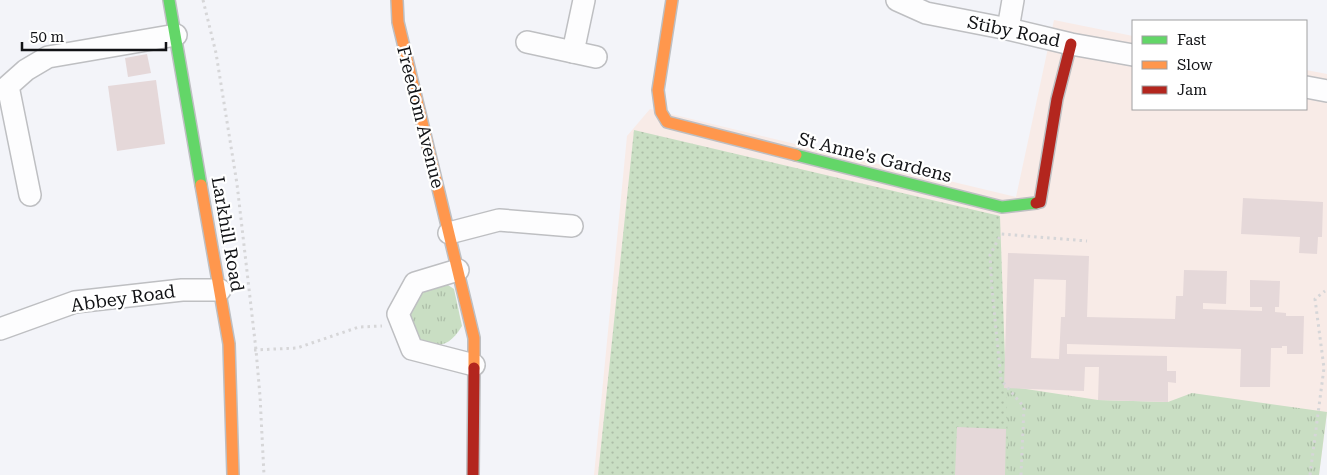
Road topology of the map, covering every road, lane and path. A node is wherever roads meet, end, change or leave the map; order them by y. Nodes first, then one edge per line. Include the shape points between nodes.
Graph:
1 (169, 0) edge
2 (203, 0) edge
3 (398, 0) edge
4 (584, 0) edge
5 (672, 0) edge
6 (897, 0) edge
7 (1013, 0) edge
8 (1008, 29) junction
9 (176, 35) junction
10 (527, 42) dead end
11 (1071, 44) junction
12 (573, 52) junction
13 (1132, 55) edge
14 (596, 57) dead end
15 (1307, 87) edge
16 (1327, 91) edge
17 (30, 195) dead end
18 (572, 226) dead end
19 (449, 234) junction
20 (1086, 241) dead end
21 (458, 270) junction
22 (220, 290) junction
23 (1325, 291) dead end
24 (365, 326) dead end
25 (0, 329) edge
26 (278, 349) dead end
27 (474, 365) junction
28 (233, 475) edge
29 (264, 475) edge
30 (473, 475) edge
31 (1021, 475) edge
32 (1310, 475) edge

1 - 9 street, Larkhill Road
2 - 29 path via 216,54 237,184 258,368
3 - 19 street, Freedom Avenue via 398,22
4 - 12 street
5 - 11 street, St Anne's Gardens via 658,90 660,112 667,122 1002,207 1040,202
6 - 8 street, Stiby Road via 926,13
7 - 8 street
8 - 11 street, Stiby Road
9 - 17 street via 48,57 8,86
9 - 22 street, Larkhill Road
10 - 12 street
11 - 13 street, Stiby Road
12 - 14 street
15 - 16 street
18 - 19 street via 499,220
19 - 21 street, Freedom Avenue
20 - 31 path via 1001,234 990,256 1002,380 1024,407
21 - 27 street, Freedom Avenue via 474,338
21 - 27 street via 415,284 398,314 412,349
22 - 25 street, Abbey Road via 182,290 75,302
22 - 28 street, Larkhill Road via 229,344
23 - 32 path via 1315,299 1324,368
24 - 26 path via 297,348
27 - 30 street, Freedom Avenue

